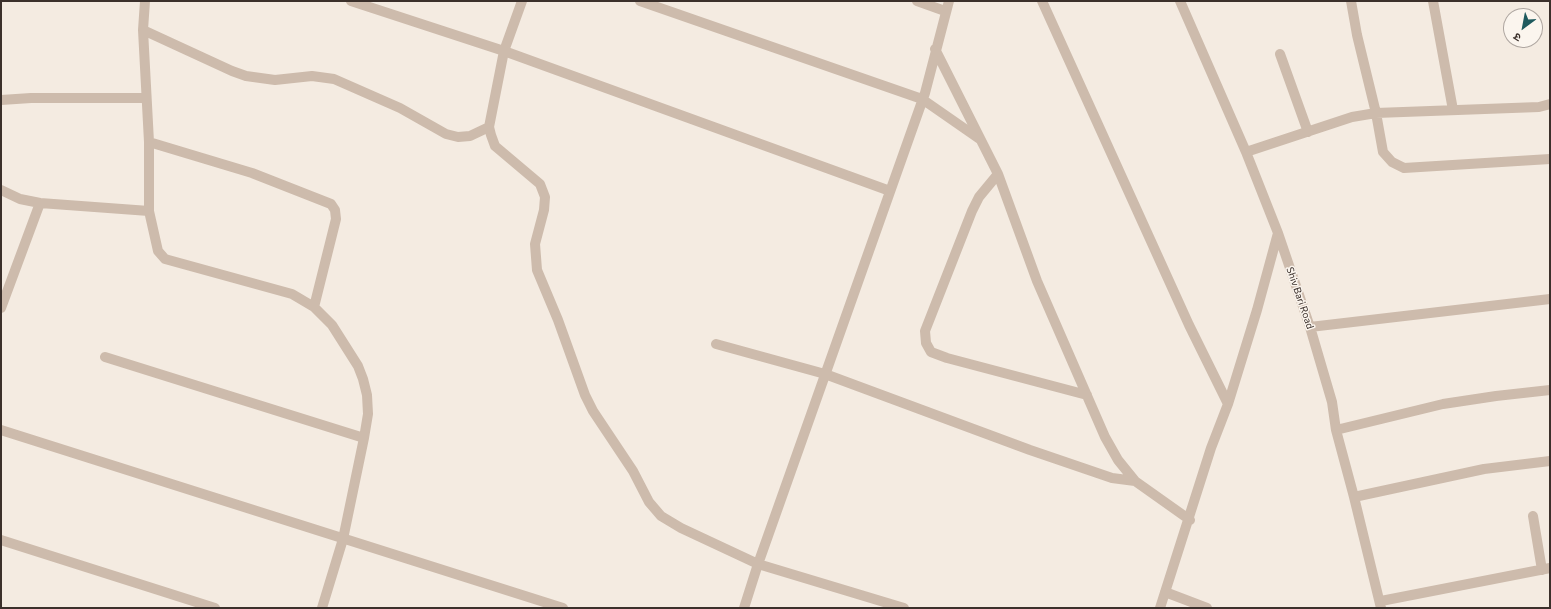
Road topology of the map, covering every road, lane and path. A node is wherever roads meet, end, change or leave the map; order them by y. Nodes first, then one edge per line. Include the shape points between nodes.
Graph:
1 (145, 1) edge
2 (351, 1) edge
3 (522, 1) edge
4 (640, 1) edge
5 (917, 1) edge
6 (948, 1) edge
7 (1042, 1) edge
8 (1180, 1) edge
9 (1351, 1) edge
10 (1433, 1) edge
11 (650, 3) edge
12 (945, 11) junction
13 (143, 30) junction
14 (935, 48) junction
15 (504, 51) junction
16 (1280, 54) dead end
17 (146, 98) junction
18 (922, 99) junction
19 (1, 100) edge
20 (1550, 104) edge
21 (1453, 110) junction
22 (1376, 112) junction
23 (488, 127) junction
24 (1308, 132) junction
25 (983, 141) junction
26 (149, 142) junction
27 (1246, 152) junction
28 (1550, 159) edge
29 (998, 174) junction
30 (1, 190) edge
31 (890, 192) junction
32 (40, 203) junction
33 (149, 211) junction
34 (1278, 233) junction
35 (1550, 299) edge
36 (314, 307) junction
37 (1, 308) edge
38 (1310, 327) junction
39 (716, 344) dead end
40 (105, 357) dead end
41 (825, 374) junction
42 (1550, 390) edge
43 (1087, 395) junction
44 (1228, 404) junction
45 (1, 430) edge
46 (1336, 430) junction
47 (364, 438) junction
48 (1550, 461) edge
49 (1136, 481) junction
50 (1354, 497) junction
51 (1533, 516) dead end
52 (1190, 520) junction
53 (343, 539) junction
54 (1, 540) edge
55 (758, 564) junction
56 (1546, 569) edge
57 (1166, 592) junction
58 (1381, 604) edge
59 (215, 608) edge
60 (322, 608) edge
61 (563, 608) edge
62 (744, 608) edge
63 (904, 608) edge
64 (1160, 608) edge
65 (1207, 608) edge

1 - 13 street
2 - 15 street
3 - 15 street
4 - 11 street
5 - 12 street
6 - 12 street
7 - 44 street via 1188,325
8 - 27 street, Shiv Bari Road
9 - 22 street
10 - 21 street
11 - 18 street
12 - 14 street
13 - 17 street
13 - 23 street via 246,76 275,80 312,76 334,79 400,108 446,134 470,136
14 - 18 street
14 - 25 street
15 - 23 street
15 - 31 street
16 - 24 street
17 - 19 street
17 - 26 street
18 - 25 street
18 - 31 street
20 - 21 street via 1539,107
21 - 22 street
22 - 24 street
22 - 28 street via 1383,152 1392,162 1404,168
23 - 55 street via 495,146 540,184 545,197 535,244 537,270 585,395 633,471 649,502 661,516 681,528
24 - 27 street
25 - 29 street
26 - 33 street
26 - 36 street via 252,173 331,204 336,219
27 - 34 street, Shiv Bari Road
29 - 43 street via 1037,281
29 - 43 street via 979,197 972,212 926,331 926,343 932,352 947,358
30 - 32 street via 20,199
31 - 41 street
32 - 33 street
32 - 37 street
33 - 36 street via 155,244 165,259 292,294
34 - 38 street, Shiv Bari Road
34 - 44 street via 1258,310
35 - 38 street
36 - 47 street via 332,325 358,366 363,379 368,414
38 - 46 street, Shiv Bari Road via 1332,402
39 - 41 street
40 - 47 street
41 - 49 street via 1030,450 1112,478
41 - 55 street
42 - 46 street via 1444,404
43 - 49 street via 1118,460
44 - 52 street via 1211,448
45 - 53 street
46 - 50 street, Shiv Bari Road
47 - 53 street
48 - 50 street via 1484,469
49 - 52 street
50 - 58 street, Shiv Bari Road
51 - 56 street
52 - 57 street
53 - 60 street
53 - 61 street
54 - 59 street
55 - 62 street
55 - 63 street
56 - 58 street
57 - 64 street
57 - 65 street

